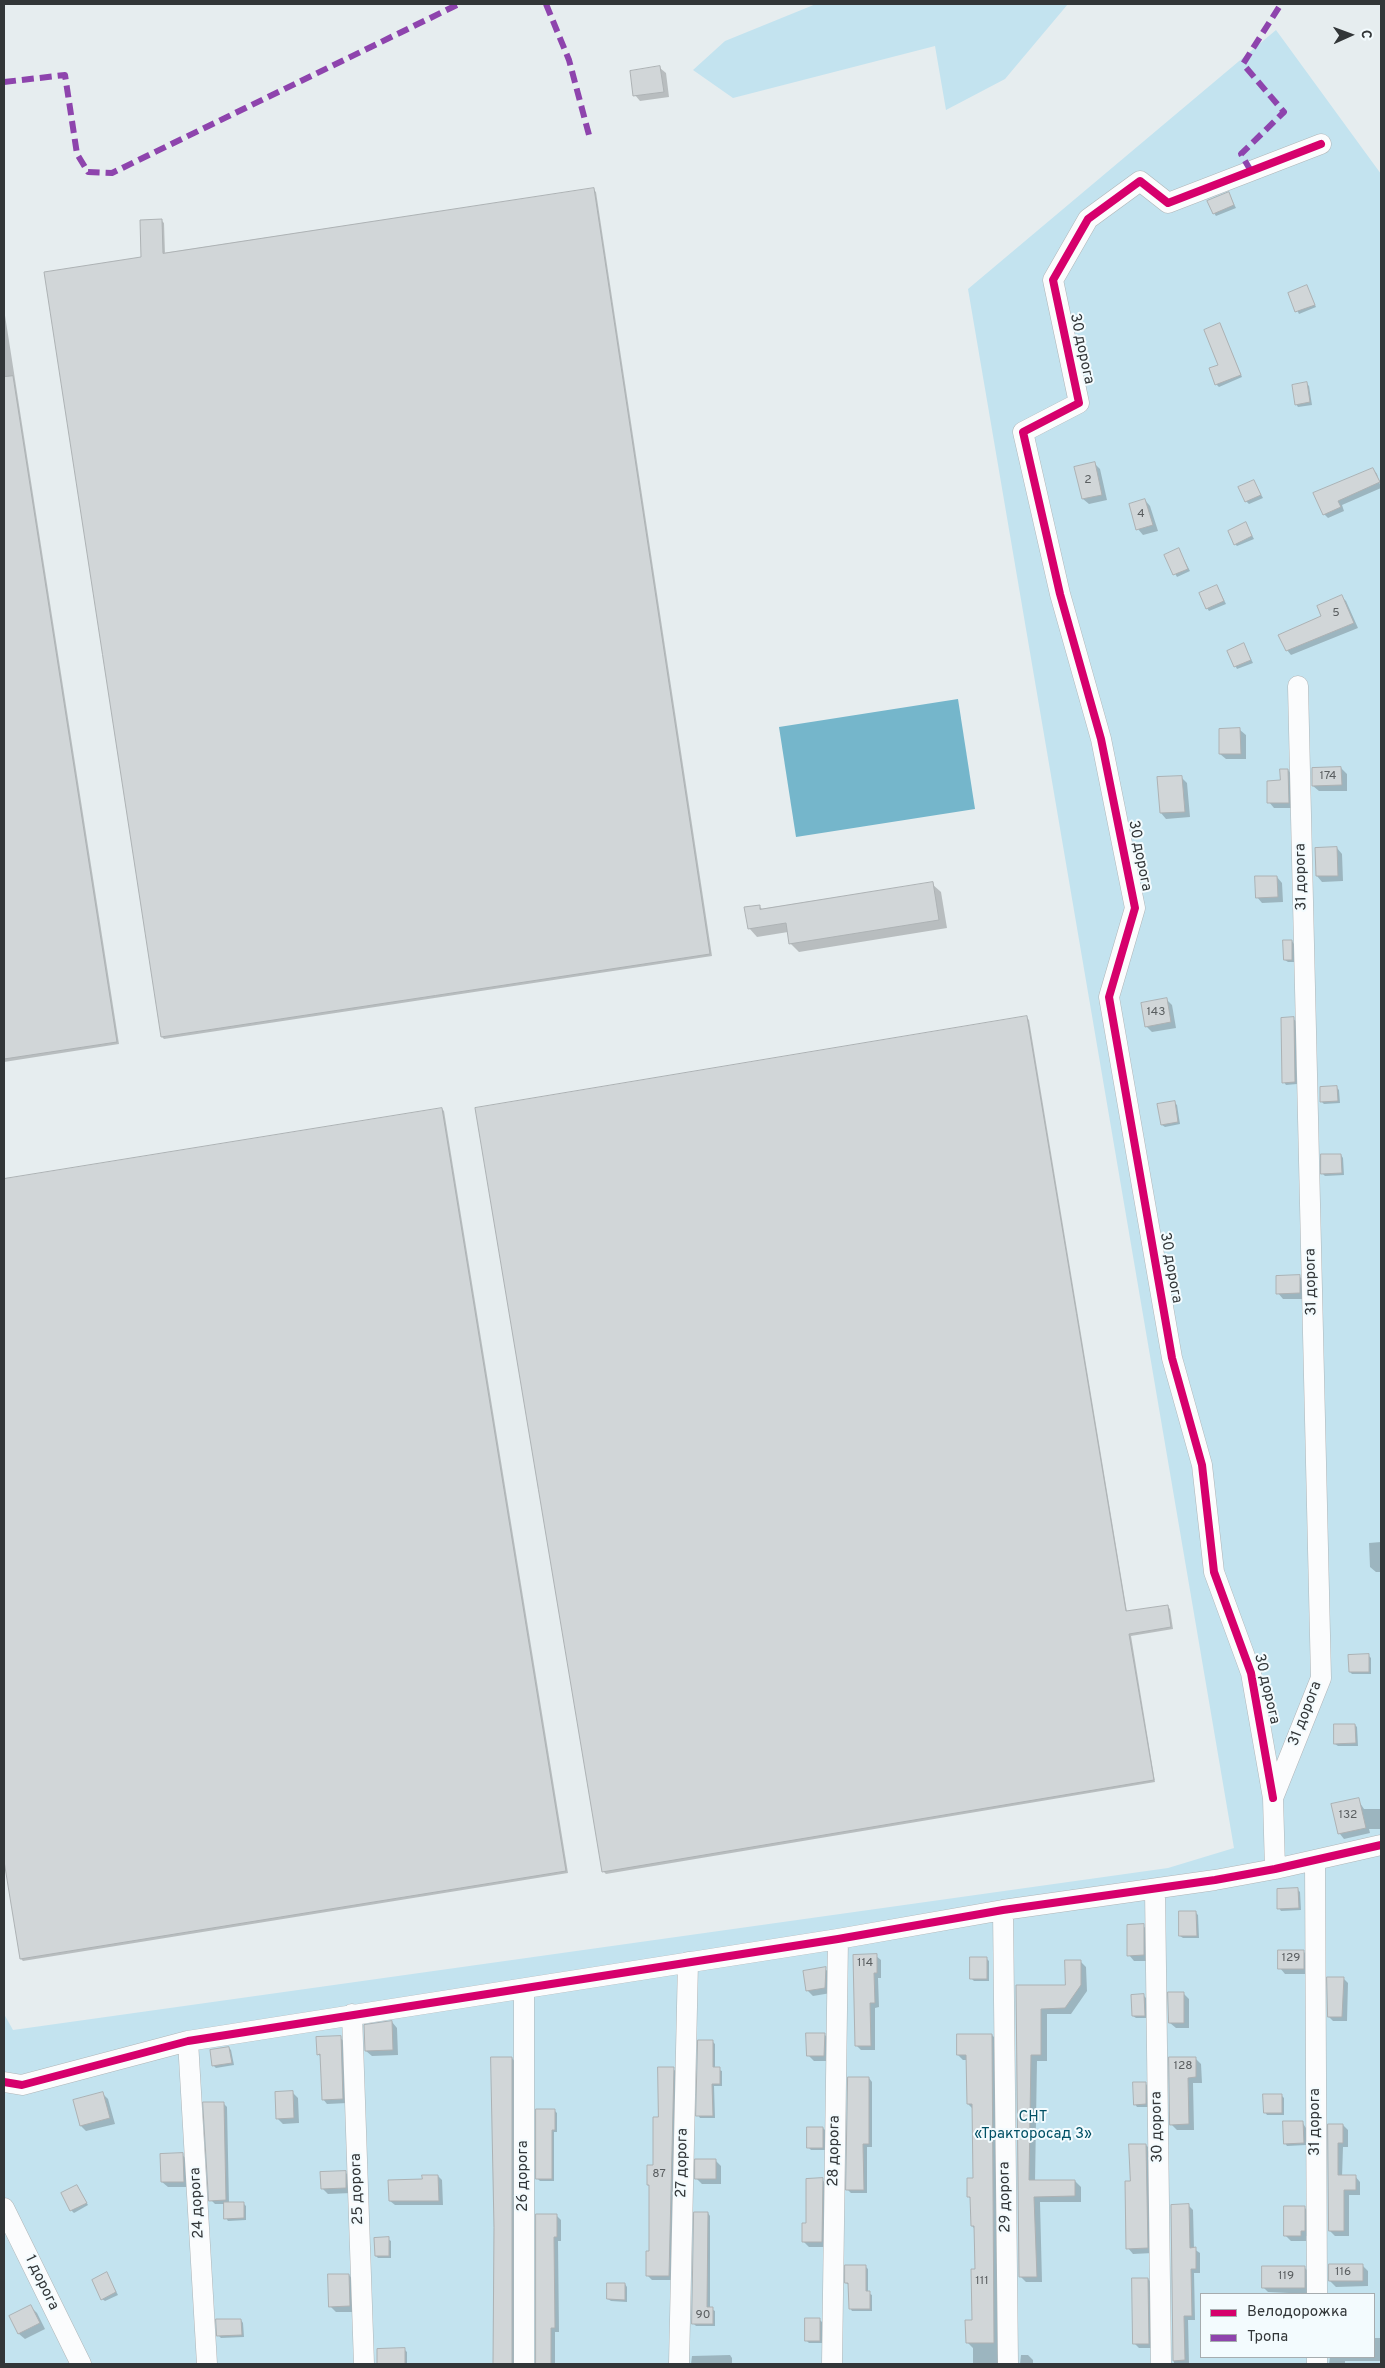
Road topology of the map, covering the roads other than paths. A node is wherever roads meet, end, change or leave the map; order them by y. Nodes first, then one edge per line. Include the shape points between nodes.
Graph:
1 (1321, 144) dead end
2 (1298, 686) dead end
3 (1273, 1798) junction
4 (1381, 1844) edge
5 (1315, 1860) junction
6 (1275, 1869) junction
7 (1155, 1890) junction
8 (1003, 1910) junction
9 (838, 1939) junction
10 (688, 1962) junction
11 (524, 1989) junction
12 (352, 2014) junction
13 (188, 2041) junction
14 (4, 2082) edge
15 (5, 2214) edge
16 (1317, 2293) edge
17 (75, 2362) edge
18 (207, 2364) edge
19 (364, 2364) edge
20 (524, 2364) edge
21 (679, 2364) edge
22 (832, 2364) edge
23 (1008, 2364) edge
24 (1161, 2364) edge

1 - 3 street, 30 дорога via 1168,203 1140,180 1088,219 1053,280 1079,404 1023,432 1060,594 1102,739 1135,908 1109,997 1172,1358 1202,1465 1214,1572 1251,1674
2 - 3 street, 31 дорога via 1321,1678
3 - 6 street, 31 дорога
4 - 5 street
5 - 6 street
5 - 16 street, 31 дорога
6 - 7 street
7 - 8 street
7 - 24 street, 30 дорога
8 - 9 street
8 - 23 street, 29 дорога
9 - 10 street
9 - 22 street, 28 дорога
10 - 11 street
10 - 21 street, 27 дорога
11 - 12 street
11 - 20 street, 26 дорога
12 - 13 street
12 - 19 street, 25 дорога
13 - 14 street via 22,2085
13 - 18 street, 24 дорога
15 - 17 street, 1 дорога

